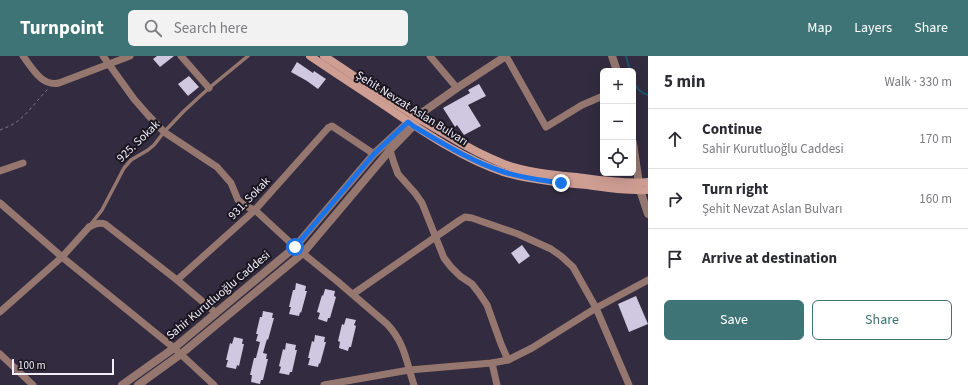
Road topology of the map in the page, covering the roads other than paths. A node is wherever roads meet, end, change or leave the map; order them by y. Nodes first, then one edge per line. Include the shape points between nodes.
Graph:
1 (23, 56) edge
2 (103, 56) edge
3 (130, 56) edge
4 (181, 56) edge
5 (248, 56) edge
6 (310, 56) edge
7 (324, 56) edge
8 (430, 56) edge
9 (506, 56) edge
10 (612, 56) edge
11 (109, 65) junction
12 (616, 68) edge
13 (209, 88) junction
14 (457, 88) junction
15 (600, 97) edge
16 (416, 119) junction
17 (164, 132) junction
18 (390, 150) junction
19 (374, 154) junction
20 (636, 155) edge
21 (23, 163) dead end
22 (0, 171) edge
23 (644, 186) edge
24 (0, 203) edge
25 (255, 210) junction
26 (648, 214) edge
27 (89, 227) junction
28 (436, 237) junction
29 (295, 247) junction
30 (303, 253) junction
31 (62, 257) junction
32 (177, 280) junction
33 (648, 280) edge
34 (353, 294) junction
35 (596, 308) junction
36 (0, 312) edge
37 (216, 313) junction
38 (174, 348) junction
39 (0, 354) edge
40 (181, 354) junction
41 (508, 360) junction
42 (492, 364) junction
43 (409, 370) junction
44 (28, 384) edge
45 (122, 385) edge
46 (138, 385) edge
47 (214, 385) edge
48 (324, 385) edge
49 (414, 385) edge
50 (497, 385) edge
51 (629, 385) edge

1 - 11 street via 41,79 52,84
2 - 11 street
3 - 11 street
4 - 13 street
5 - 13 lane, 925. Sokak
6 - 16 main road, Şehit Nevzat Aslan Bulvarı
7 - 16 main road, Şehit Nevzat Aslan Bulvarı
8 - 14 street
9 - 14 street
9 - 15 street via 546,128 582,104
10 - 12 street
11 - 17 street via 134,99
13 - 17 lane, 925. Sokak
14 - 16 street
16 - 18 street, Sahir Kurutluoğlu Caddesi
16 - 19 street, Sahir Kurutluoğlu Caddesi
16 - 23 main road, Şehit Nevzat Aslan Bulvarı via 504,164 555,175
17 - 25 street via 217,167 231,183 238,200
17 - 27 lane, 925. Sokak via 154,145 131,160 124,168 102,210
18 - 28 street via 398,174 422,203
18 - 30 street, Sahir Kurutluoğlu Caddesi
19 - 25 street, 931. Sokak via 332,126 326,129
19 - 29 street, Sahir Kurutluoğlu Caddesi
20 - 23 street
21 - 22 street
23 - 26 street
24 - 31 street
25 - 29 street
25 - 32 street, 931. Sokak
27 - 31 street, 925. Sokak
27 - 32 street via 98,223 105,224
28 - 34 street
28 - 35 street via 465,217 518,234 551,249 573,267
28 - 41 street via 444,258 460,276 472,284 487,305
29 - 30 street
29 - 37 street, Sahir Kurutluoğlu Caddesi
30 - 34 street
30 - 40 street, Sahir Kurutluoğlu Caddesi
31 - 36 street, 925. Sokak
31 - 38 street
32 - 37 street
33 - 35 street
34 - 43 street via 393,330 404,349
35 - 41 street
35 - 51 street
37 - 38 street, Sahir Kurutluoğlu Caddesi
38 - 40 street
38 - 45 street, Sahir Kurutluoğlu Caddesi
39 - 44 street
40 - 46 street, Sahir Kurutluoğlu Caddesi
40 - 47 street
41 - 42 street
42 - 43 street
42 - 50 street
43 - 48 street
43 - 49 street

